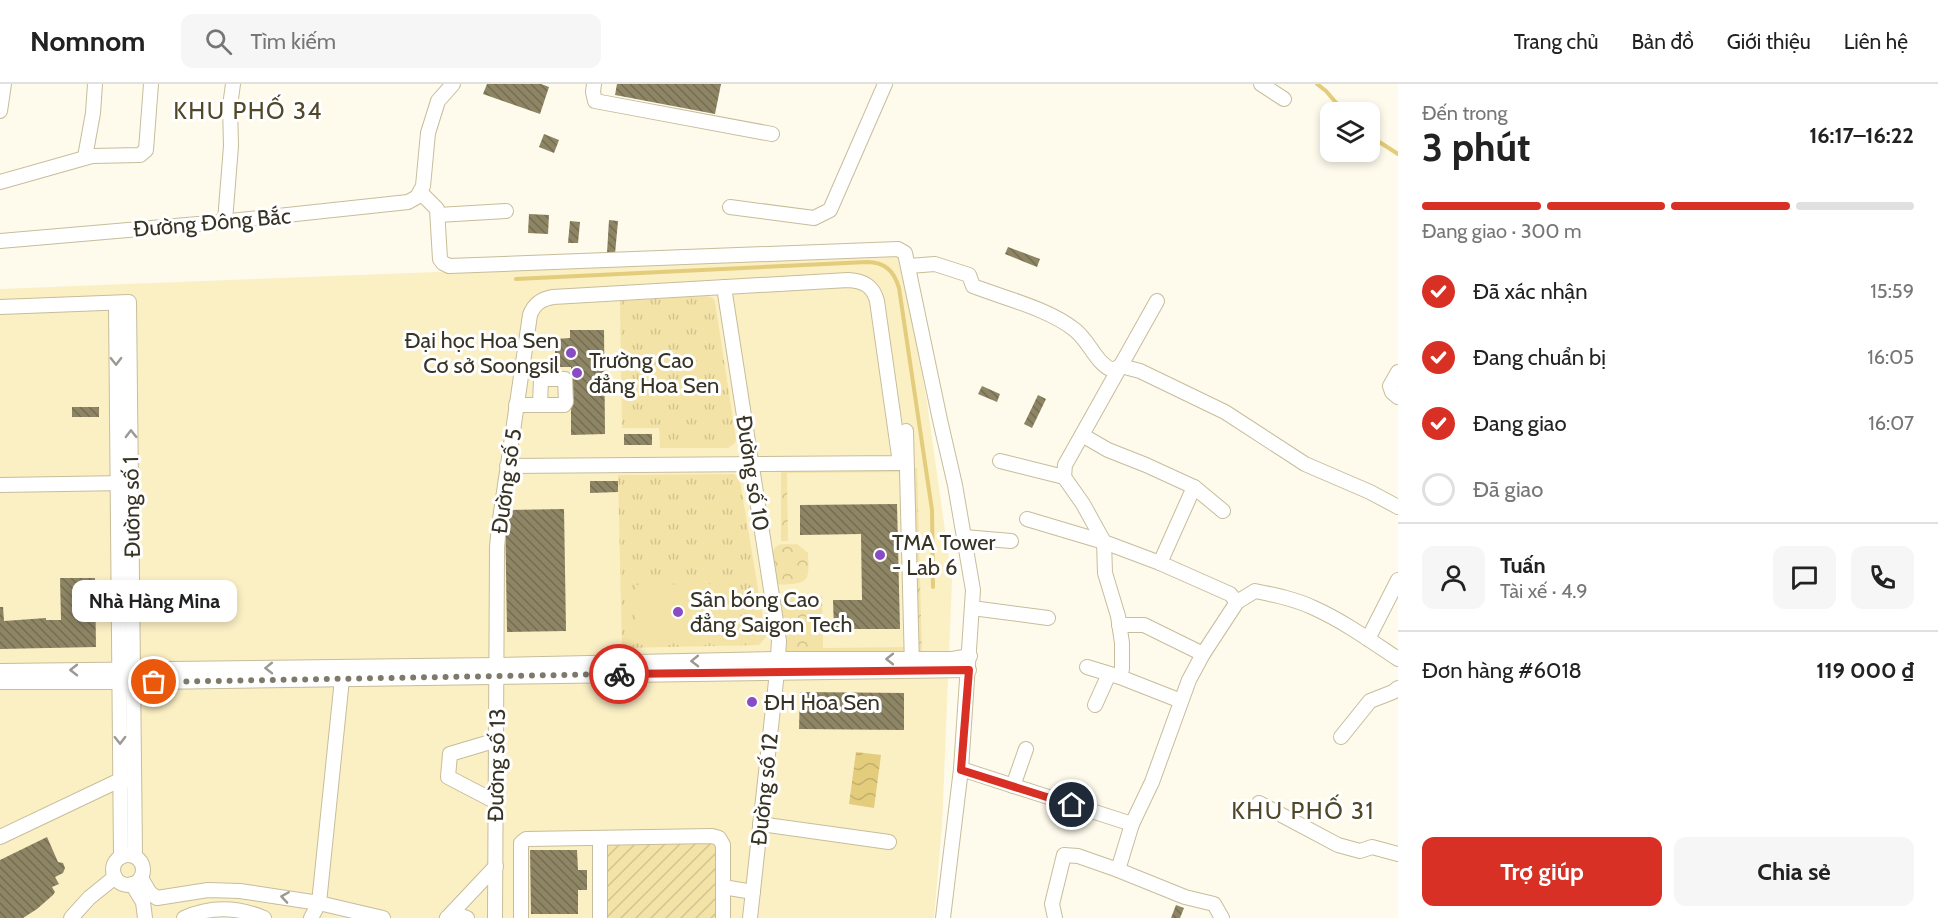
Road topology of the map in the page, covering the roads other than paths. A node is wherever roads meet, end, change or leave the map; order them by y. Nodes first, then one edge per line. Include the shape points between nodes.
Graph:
1 (4, 84) edge
2 (95, 84) edge
3 (151, 84) edge
4 (233, 84) edge
5 (453, 84) edge
6 (594, 84) edge
7 (885, 84) edge
8 (1262, 84) edge
9 (1284, 99) dead end
10 (0, 111) edge
11 (772, 134) dead end
12 (85, 157) junction
13 (0, 182) edge
14 (420, 192) junction
15 (730, 207) dead end
16 (506, 212) dead end
17 (438, 214) junction
18 (225, 221) junction
19 (0, 241) edge
20 (909, 266) junction
21 (724, 287) junction
22 (1157, 301) dead end
23 (0, 307) edge
24 (1121, 366) junction
25 (1398, 372) edge
26 (1398, 397) edge
27 (516, 405) junction
28 (540, 405) dead end
29 (906, 431) dead end
30 (1082, 435) junction
31 (1000, 461) dead end
32 (752, 464) junction
33 (507, 466) junction
34 (1064, 477) junction
35 (124, 483) junction
36 (0, 485) edge
37 (1194, 487) junction
38 (1398, 507) edge
39 (1223, 510) dead end
40 (1027, 519) dead end
41 (964, 537) junction
42 (1011, 541) dead end
43 (1104, 542) junction
44 (1160, 562) junction
45 (1398, 580) edge
46 (1237, 602) junction
47 (972, 608) junction
48 (1048, 618) dead end
49 (1119, 625) junction
50 (1368, 639) junction
51 (1203, 654) junction
52 (1398, 659) edge
53 (969, 663) junction
54 (778, 665) junction
55 (912, 665) junction
56 (1087, 667) dead end
57 (0, 670) edge
58 (497, 671) junction
59 (126, 676) junction
60 (1115, 676) junction
61 (342, 679) junction
62 (0, 682) edge
63 (1398, 688) edge
64 (1181, 701) junction
65 (1095, 705) dead end
66 (1341, 737) dead end
67 (497, 740) junction
68 (1026, 749) dead end
69 (961, 770) junction
70 (127, 780) junction
71 (1013, 786) junction
72 (496, 802) junction
73 (1259, 802) dead end
74 (760, 824) junction
75 (1132, 824) junction
76 (0, 837) edge
77 (600, 838) junction
78 (889, 842) dead end
79 (1398, 854) edge
80 (128, 856) junction
81 (496, 866) junction
82 (1118, 870) junction
83 (115, 877) junction
84 (136, 881) junction
85 (481, 882) junction
86 (495, 882) junction
87 (521, 882) junction
88 (723, 887) junction
89 (753, 892) junction
90 (319, 903) junction
91 (71, 918) edge
92 (145, 918) edge
93 (184, 918) edge
94 (264, 918) edge
95 (311, 918) edge
96 (383, 918) edge
97 (447, 918) edge
98 (467, 918) edge
99 (495, 918) edge
100 (521, 918) edge
101 (600, 918) edge
102 (723, 918) edge
103 (750, 918) edge
104 (943, 918) edge
105 (1055, 918) edge
106 (1221, 918) edge

1 - 10 street
2 - 12 street
3 - 12 street via 146,150 140,155
4 - 18 street
5 - 14 street via 438,101 432,116
6 - 11 street via 595,101
7 - 15 street via 830,210 814,218
8 - 9 street
12 - 13 street
14 - 17 street
14 - 18 street, Đường Đông Bắc via 408,202
16 - 17 street
17 - 20 street via 440,259 449,266 898,249 906,253
18 - 19 street, Đường Đông Bắc
20 - 24 street via 935,264 969,275 973,286 1057,318 1090,345 1102,365 1112,370
20 - 41 street
21 - 27 street, Đường số 5 via 553,297 539,302 530,315
21 - 32 street, Đường số 10
21 - 32 street via 861,281 871,287 877,301 900,463
22 - 24 street
23 - 35 street, Đường số 1 via 122,302
24 - 30 street
24 - 38 street via 1140,371 1225,412 1305,464
25 - 26 street via 1390,386
27 - 28 street
27 - 33 street, Đường số 5
29 - 55 street
30 - 34 street via 1065,465
30 - 37 street
31 - 34 street
32 - 33 street
32 - 54 street, Đường số 10 via 779,641
33 - 58 street, Đường số 5 via 497,547
34 - 43 street
35 - 36 street
35 - 59 street, Đường số 1
37 - 39 street
37 - 44 street
40 - 43 street
41 - 42 street
41 - 47 street via 973,590
43 - 44 street
43 - 49 street via 1105,573
44 - 46 street via 1230,594
45 - 50 street
46 - 50 street via 1255,591 1284,597 1313,608
46 - 51 street
47 - 48 street
47 - 53 street
49 - 51 street via 1144,625
49 - 60 street via 1122,660
50 - 52 street
51 - 64 street
53 - 55 street
53 - 69 street
54 - 55 street
54 - 58 street
54 - 74 street, Đường số 12
56 - 60 street
59 -> 57 street
58 -> 59 street
58 - 61 street
58 - 67 street, Đường số 13
59 - 61 street
59 - 62 street
59 - 70 street, Đường số 1
60 - 64 street
60 - 65 street
61 - 90 street
63 - 66 street via 1370,701
64 - 75 street via 1152,782
67 - 72 street, Đường số 13
67 - 72 street via 450,754 448,777
68 - 71 street
69 - 71 street
69 - 104 street
70 - 76 street
70 - 80 street, Đường số 1
71 - 75 street
72 - 81 street, Đường số 13
73 - 79 street via 1338,845 1360,851 1372,847
74 - 78 street
74 - 89 street, Đường số 12
75 - 82 street
77 - 87 street via 524,840 520,846
77 - 88 street via 717,837 723,845
77 - 101 street
80 - 83 street via 114,866
80 - 84 street via 139,859 143,867
81 - 85 street
81 - 86 street, Đường số 13
82 - 105 street via 1064,855 1052,904
82 - 106 street via 1185,897 1214,904
83 - 84 street via 122,883
83 - 91 street via 97,886
90 -> 84 street via 222,890 157,898
84 - 92 street
85 - 86 street
85 - 97 street
86 - 87 street
86 - 99 street, Đường số 13
87 - 100 street
88 - 89 street
88 - 102 street
89 - 103 street, Đường số 12
90 - 95 street
90 - 96 street
93 - 94 street via 219,909
97 - 98 street via 459,914

